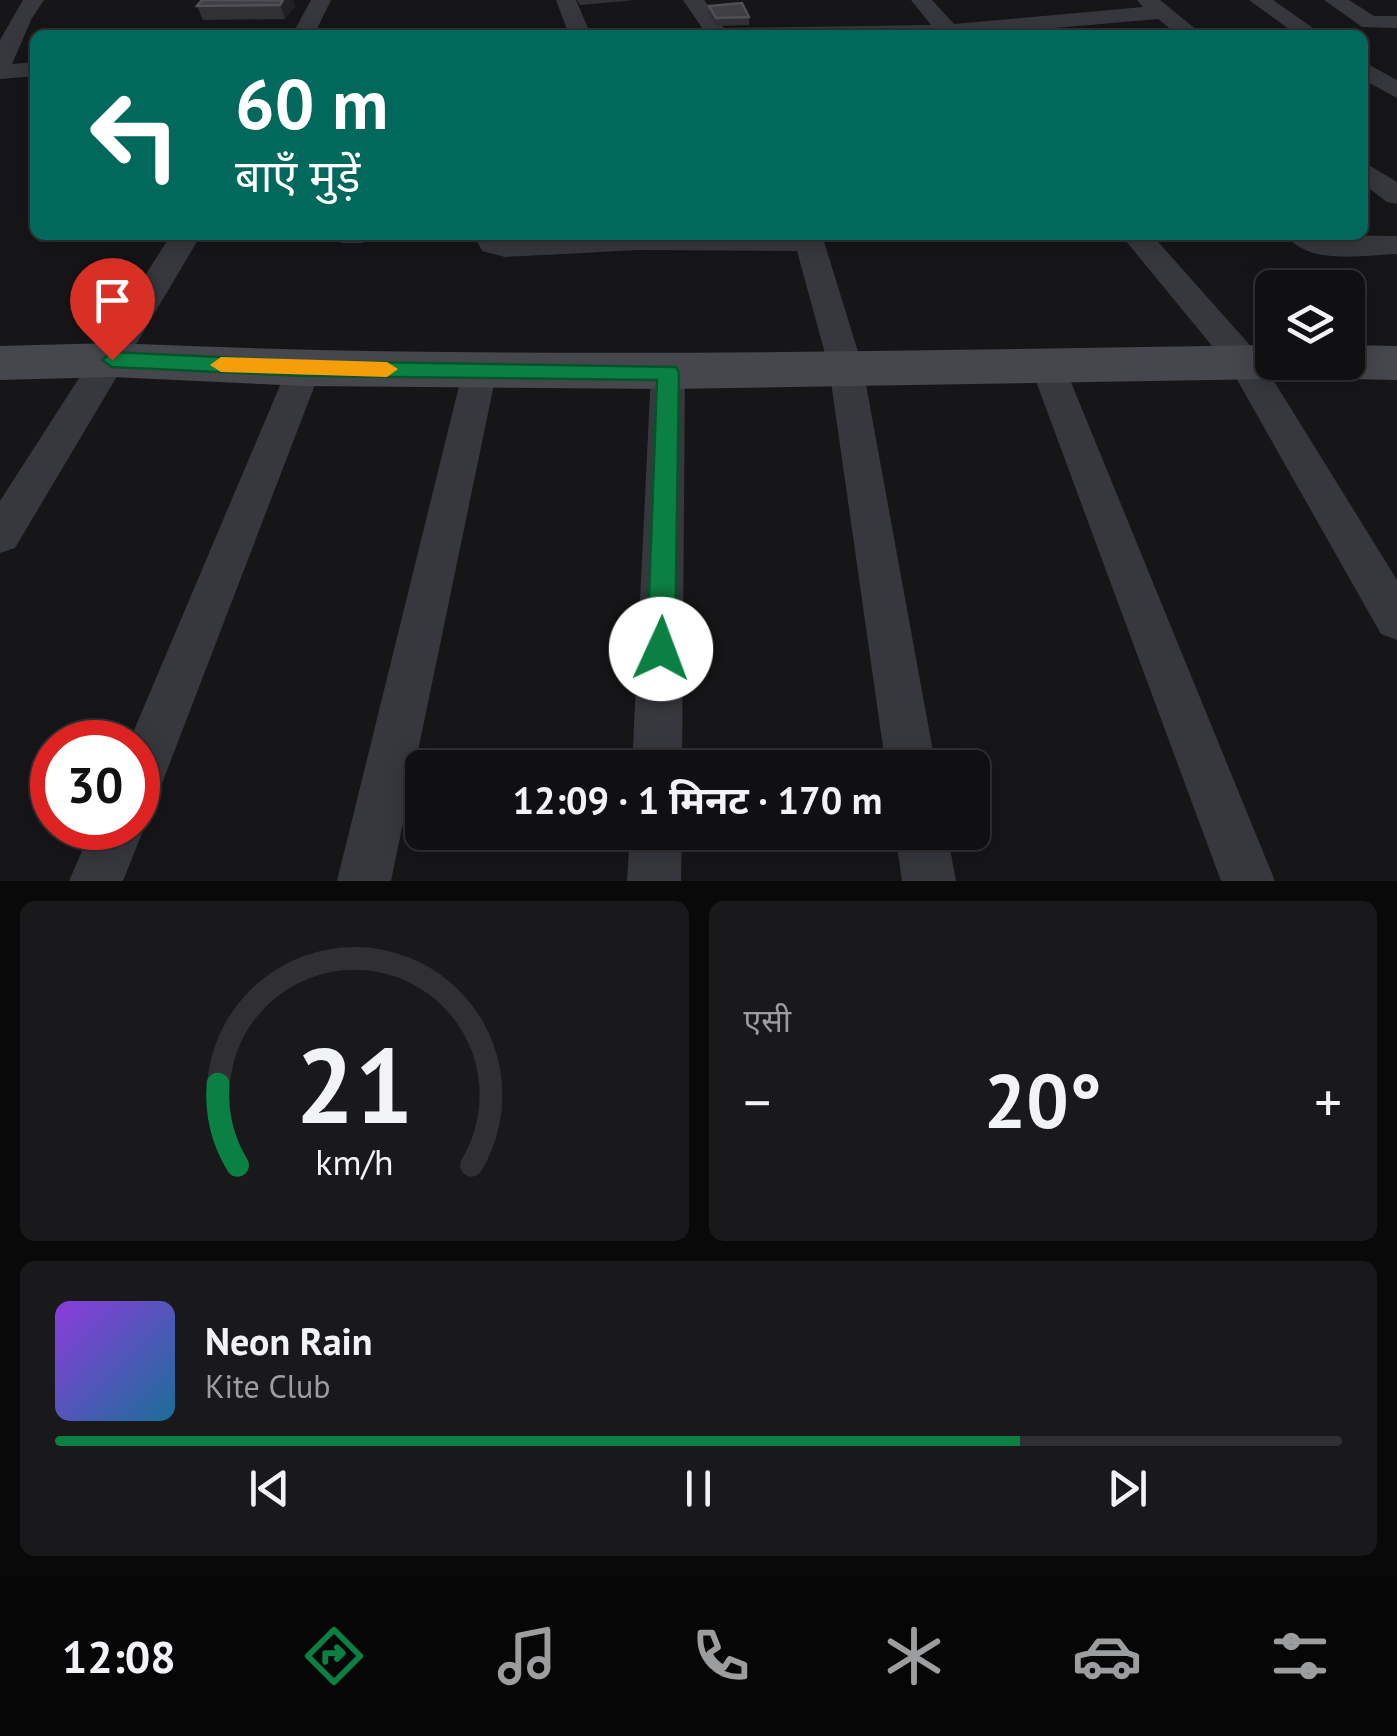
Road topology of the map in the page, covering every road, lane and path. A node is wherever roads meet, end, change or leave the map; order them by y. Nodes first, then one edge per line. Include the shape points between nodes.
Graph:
1 (34, 0) edge
2 (321, 0) edge
3 (566, 0) edge
4 (693, 0) edge
5 (921, 0) edge
6 (1043, 0) edge
7 (1259, 0) edge
8 (1334, 0) edge
9 (1155, 6) edge
10 (1397, 22) edge
11 (831, 27) edge
12 (1071, 28) edge
13 (306, 30) edge
14 (578, 30) edge
15 (714, 30) edge
16 (788, 30) edge
17 (947, 30) edge
18 (1023, 30) edge
19 (1186, 30) edge
20 (1304, 30) edge
21 (0, 69) edge
22 (30, 69) edge
23 (1397, 71) edge
24 (1368, 72) edge
25 (1368, 74) edge
26 (1397, 91) edge
27 (1368, 174) edge
28 (1397, 196) edge
29 (183, 240) edge
30 (491, 240) edge
31 (612, 240) edge
32 (809, 240) edge
33 (1141, 240) edge
34 (1311, 240) edge
35 (1397, 245) edge
36 (1255, 359) edge
37 (112, 360) junction
38 (1255, 362) edge
39 (1365, 362) edge
40 (1397, 362) edge
41 (0, 363) edge
42 (1047, 365) junction
43 (846, 368) junction
44 (304, 369) junction
45 (480, 370) junction
46 (668, 372) junction
47 (1268, 380) edge
48 (0, 536) edge
49 (1397, 620) edge
50 (160, 726) edge
51 (658, 750) edge
52 (907, 750) edge
53 (109, 850) edge
54 (655, 850) edge
55 (924, 850) edge
56 (96, 881) edge
57 (364, 881) edge
58 (654, 881) edge
59 (929, 881) edge
60 (1248, 881) edge

1 - 21 street
2 - 13 street
3 - 14 street
4 - 15 street
5 - 17 street
6 - 12 street
7 - 20 street
8 - 10 street via 1370,22
9 - 12 street
9 - 19 street
11 - 16 street
12 - 18 street
21 - 22 street
23 - 24 street
25 - 26 street
27 - 28 street
29 - 37 street
30 - 31 street via 505,248
32 - 43 street
33 - 36 street
34 - 35 street via 1322,246
37 - 41 street
37 - 44 street
37 - 48 street
38 - 42 street
39 - 40 street
42 - 43 street
42 - 60 street
43 - 46 street
43 - 52 street
44 - 45 street
44 - 50 street
45 - 46 street
45 - 57 street
46 - 51 street
47 - 49 street
53 - 56 street
54 - 58 street
55 - 59 street

